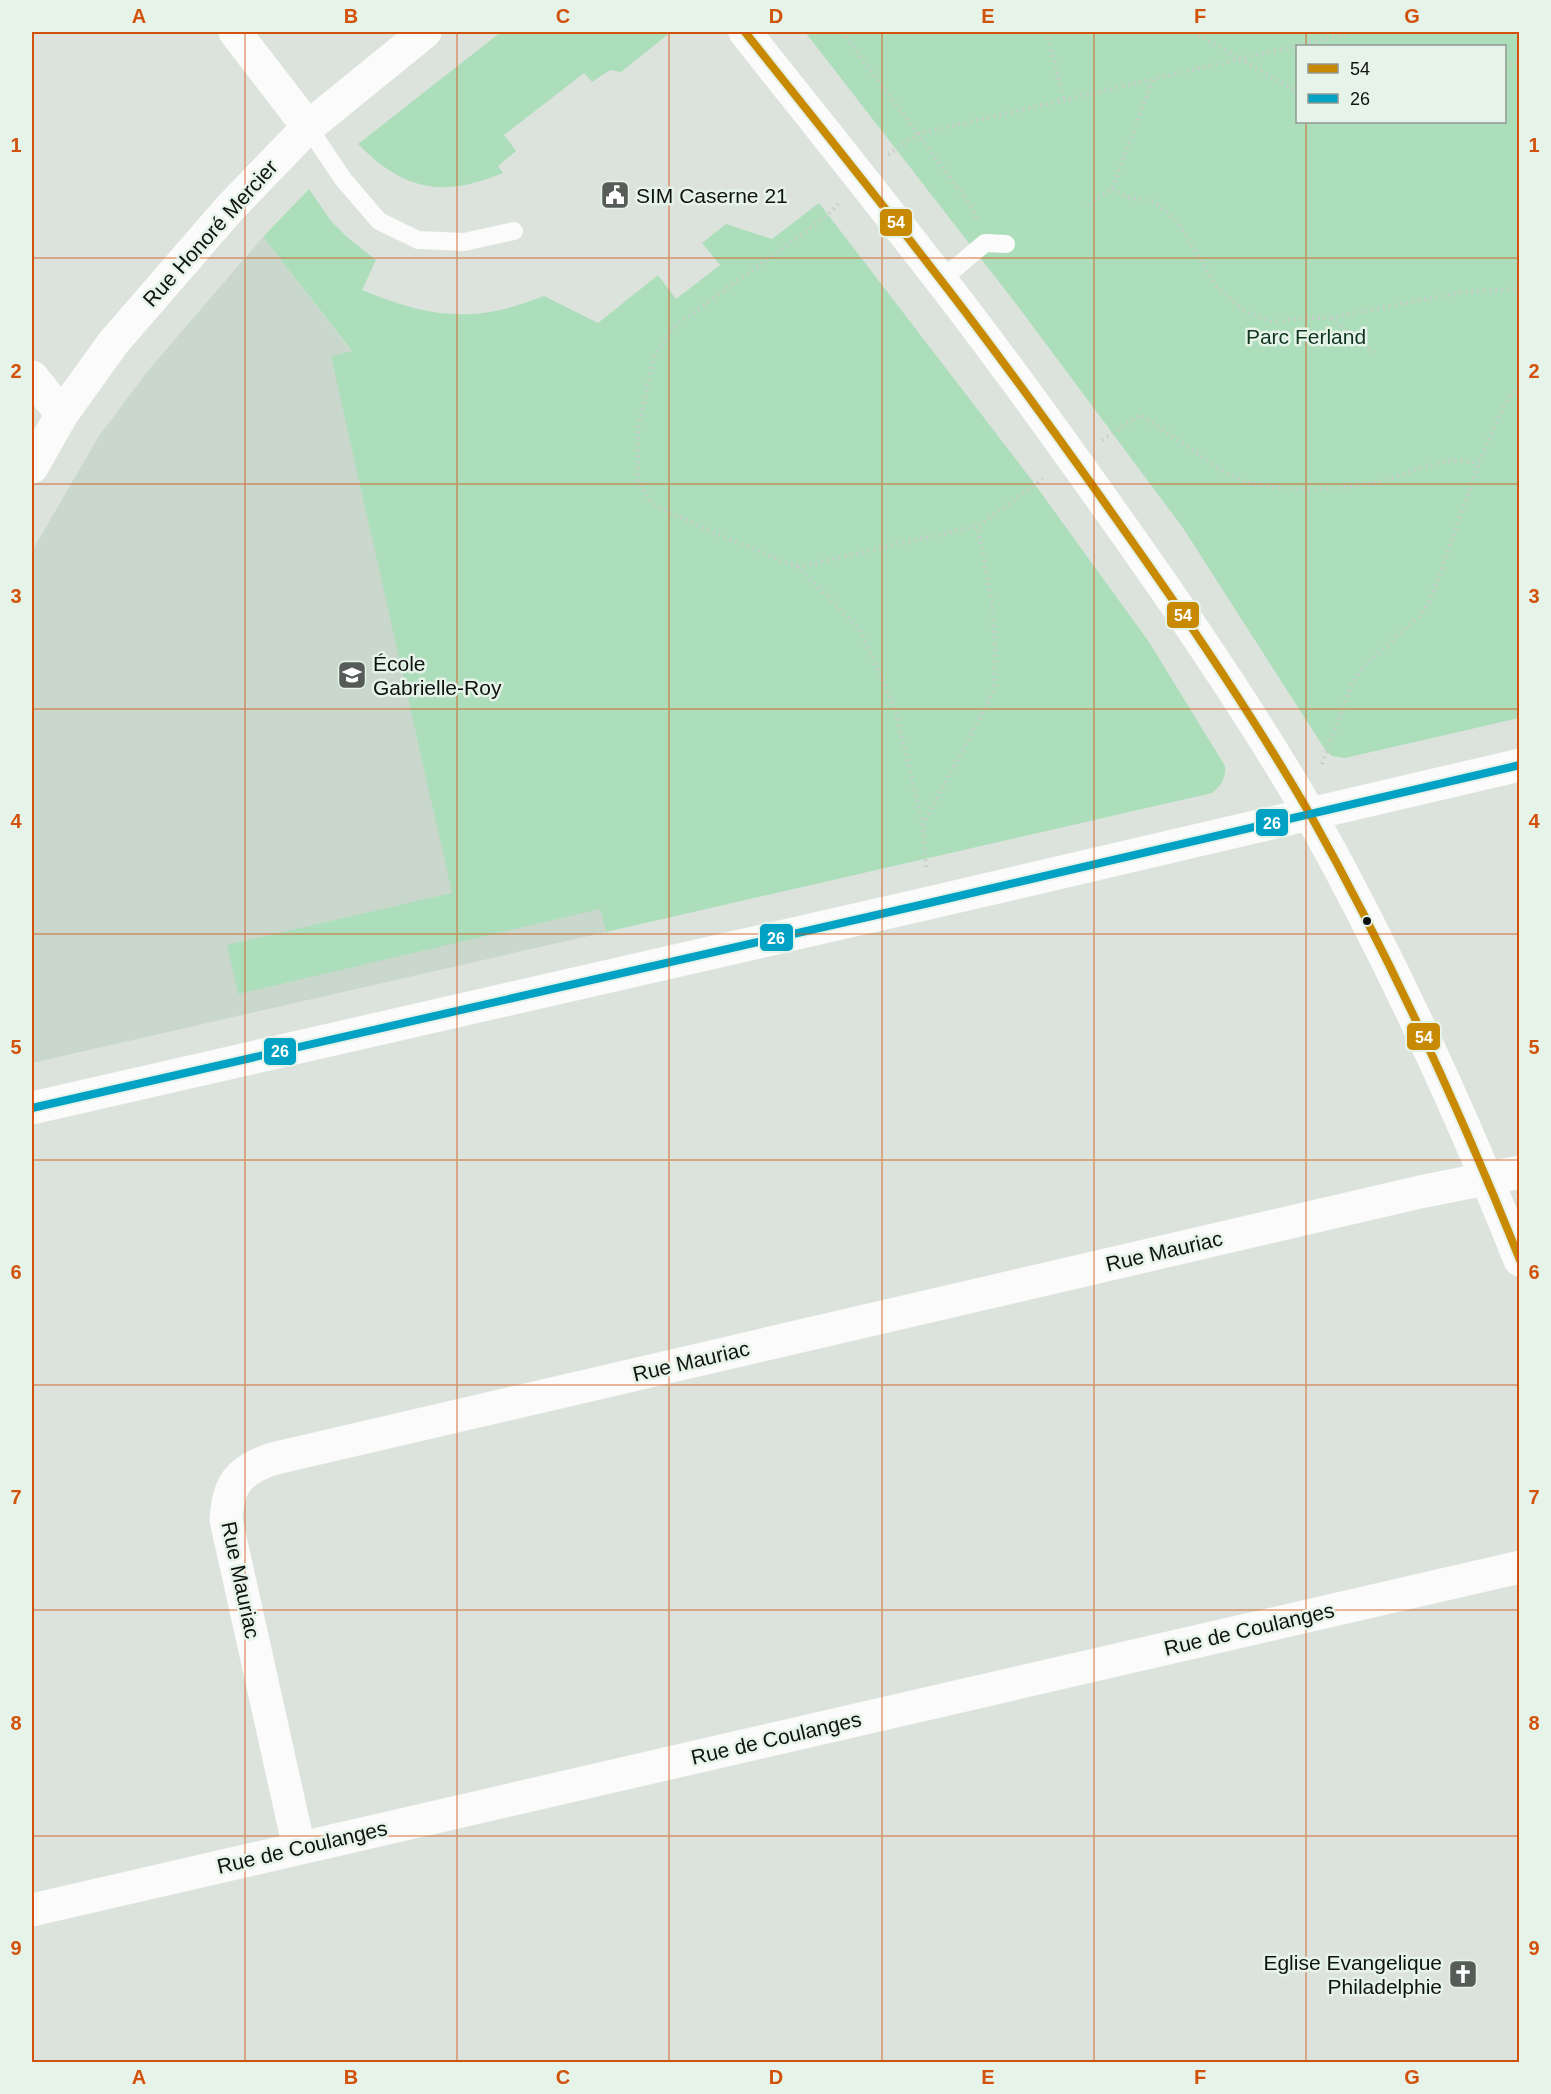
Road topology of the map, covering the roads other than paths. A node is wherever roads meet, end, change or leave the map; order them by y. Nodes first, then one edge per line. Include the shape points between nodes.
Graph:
1 (235, 32) edge
2 (425, 32) edge
3 (746, 32) edge
4 (308, 127) junction
5 (514, 231) dead end
6 (1006, 244) dead end
7 (941, 280) junction
8 (32, 377) edge
9 (62, 414) junction
10 (32, 467) edge
11 (1520, 765) edge
12 (1309, 814) junction
13 (32, 1108) edge
14 (1520, 1172) edge
15 (1487, 1178) junction
16 (1520, 1260) edge
17 (1520, 1567) edge
18 (299, 1848) junction
19 (32, 1910) edge

1 - 4 street
2 - 4 street, Rue Honoré Mercier
3 - 7 street
4 - 5 lane via 343,179 379,221 418,240 464,242
4 - 9 street, Rue Honoré Mercier via 113,343
6 - 7 lane via 986,243
7 - 12 street via 1185,618
8 - 9 street
9 - 10 street, Rue Honoré Mercier
11 - 12 street
12 - 13 street
12 - 15 street via 1419,1024
14 - 15 street, Rue Mauriac
15 - 16 street
15 - 18 street, Rue Mauriac via 295,1453 253,1466 236,1481 228,1499 226,1520
17 - 18 street, Rue de Coulanges
18 - 19 street, Rue de Coulanges

